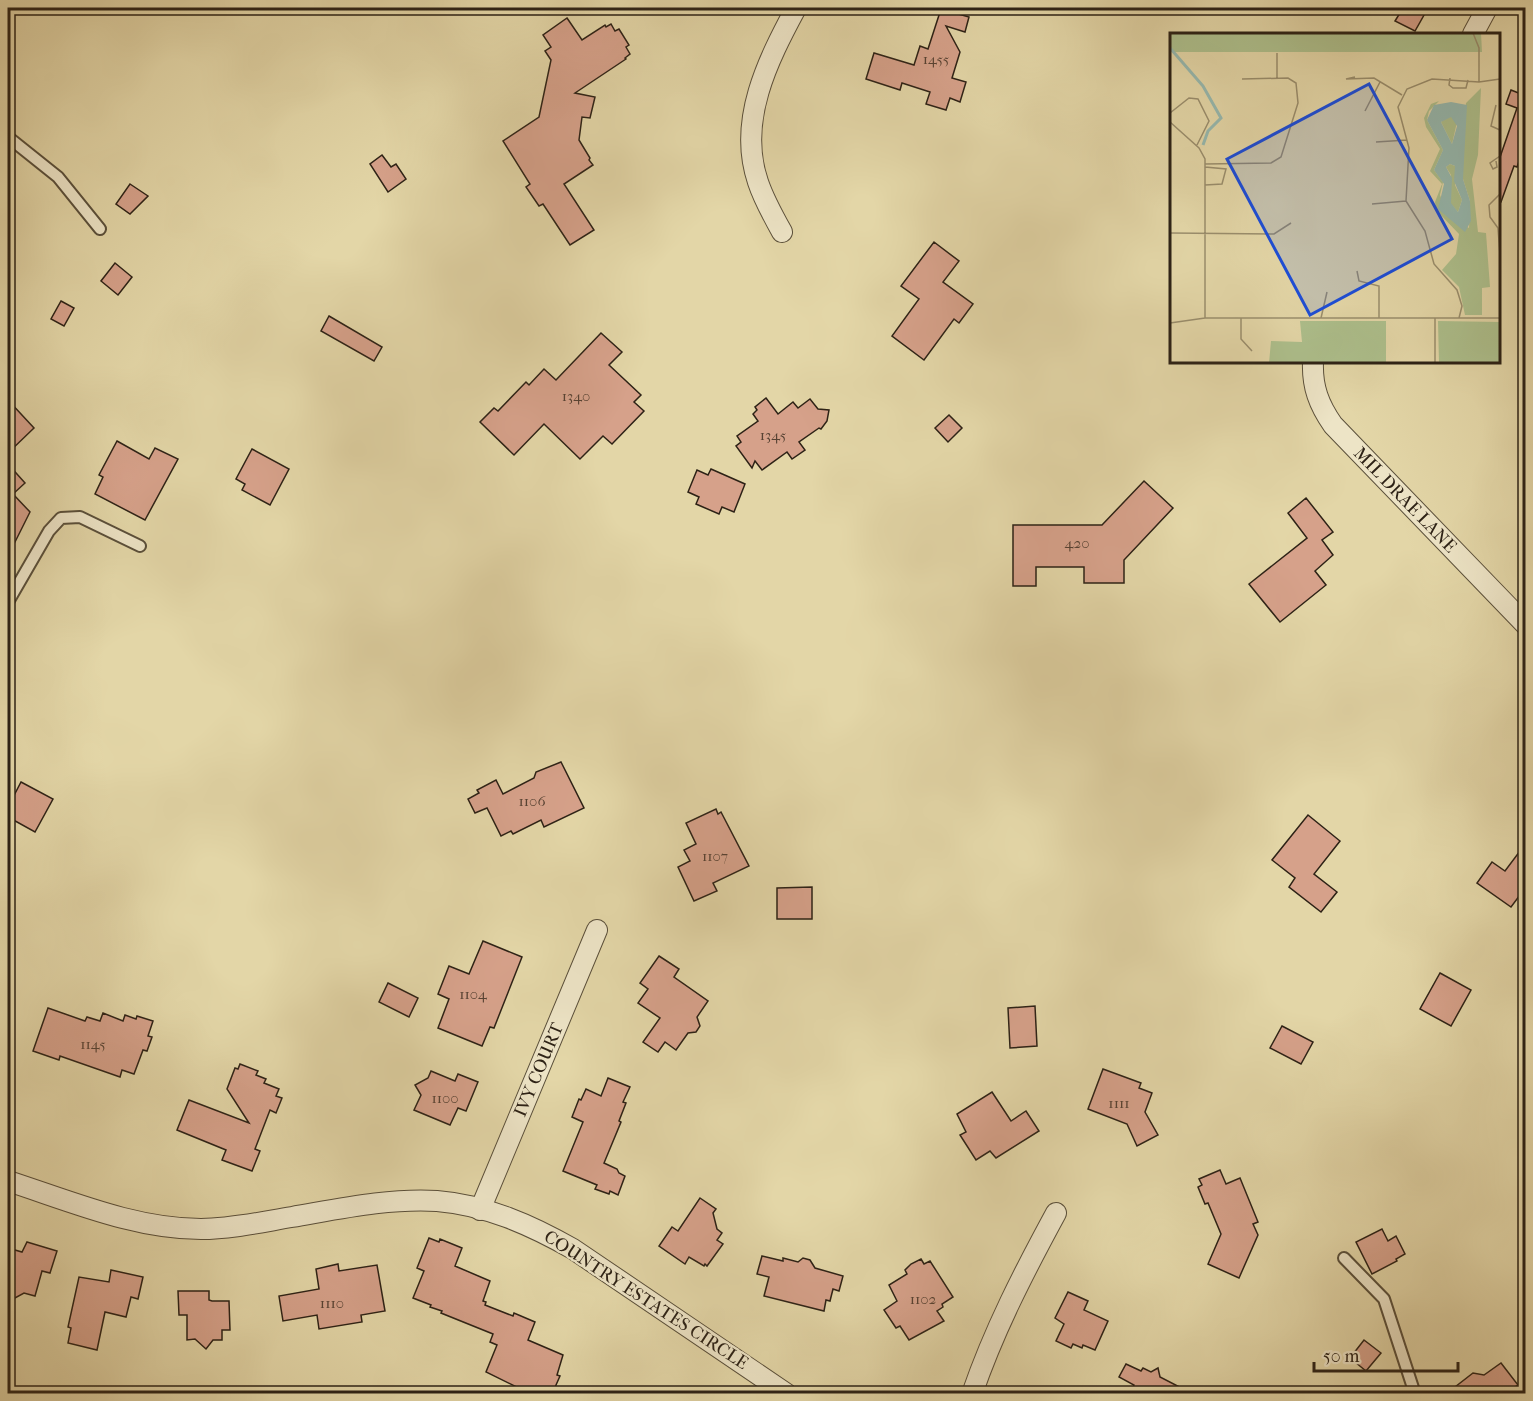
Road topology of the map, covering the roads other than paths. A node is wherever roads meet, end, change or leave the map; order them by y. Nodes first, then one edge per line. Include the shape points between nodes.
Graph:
1 (796, 8) edge
2 (1487, 8) edge
3 (1474, 33) edge
4 (8, 137) edge
5 (100, 229) dead end
6 (782, 232) dead end
7 (1313, 363) edge
8 (140, 546) dead end
9 (8, 602) edge
10 (1526, 625) edge
11 (597, 930) dead end
12 (8, 1181) edge
13 (480, 1209) junction
14 (1056, 1213) dead end
15 (1344, 1258) dead end
16 (787, 1394) edge
17 (972, 1394) edge
18 (1415, 1394) edge

1 - 6 street via 770,56 752,121 757,180
2 - 3 street
4 - 5 lane via 58,177
7 - 10 street, MIL DRAE LANE via 1320,407 1333,425
8 - 9 lane via 80,517 61,518 49,531
11 - 13 street, IVY COURT
12 - 13 street, COUNTRY ESTATES CIRCLE via 141,1224 172,1228 236,1226 401,1202 437,1201
13 - 16 street, COUNTRY ESTATES CIRCLE via 530,1226 573,1249
14 - 17 street via 1007,1305
15 - 18 lane via 1384,1299

